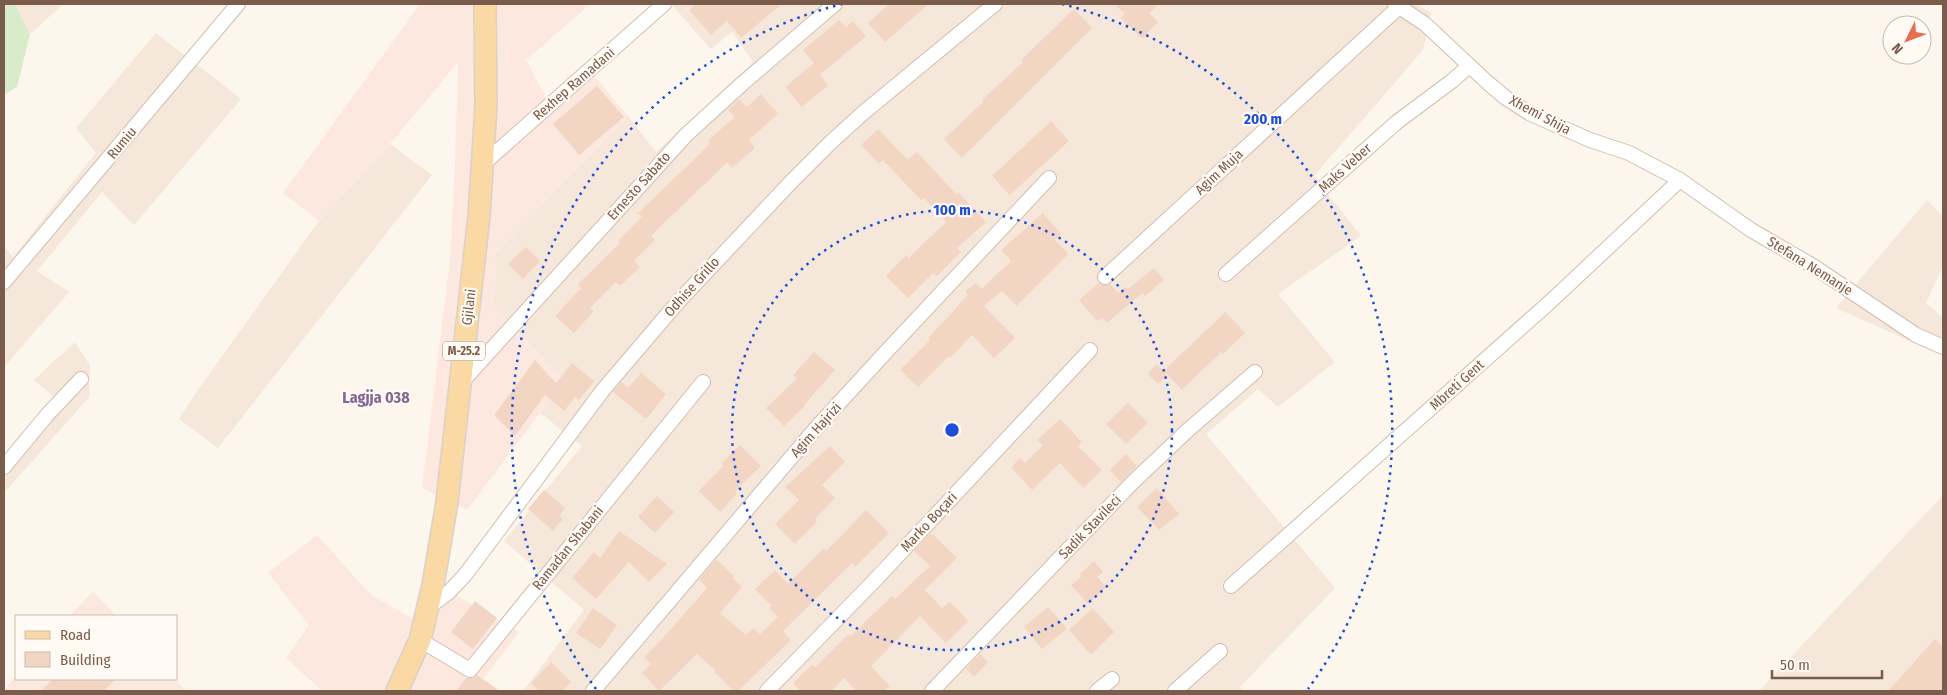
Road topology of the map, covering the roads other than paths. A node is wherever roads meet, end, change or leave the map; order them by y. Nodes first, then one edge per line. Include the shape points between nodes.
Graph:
1 (238, 4) edge
2 (486, 4) edge
3 (664, 4) edge
4 (835, 4) edge
5 (995, 4) edge
6 (1397, 5) edge
7 (1469, 66) junction
8 (483, 164) junction
9 (1049, 178) dead end
10 (1680, 180) junction
11 (1226, 274) dead end
12 (1105, 277) dead end
13 (4, 282) edge
14 (1943, 347) edge
15 (1090, 350) dead end
16 (1256, 372) dead end
17 (80, 379) dead end
18 (703, 382) dead end
19 (460, 384) junction
20 (4, 466) edge
21 (1231, 586) dead end
22 (428, 608) junction
23 (420, 640) junction
24 (1220, 652) dead end
25 (1112, 679) dead end
26 (397, 691) edge
27 (592, 691) edge
28 (767, 691) edge
29 (932, 691) edge
30 (1097, 691) edge
31 (1175, 691) edge

1 - 13 street, Rumiu
2 - 8 main road, Gjilani / M-25.2
3 - 8 street, Rexhep Ramadani
4 - 19 street, Ernesto Sabato via 686,135
5 - 22 street, Odhise Grillo via 863,113 752,222 640,344 465,575
6 - 7 street, Xhemi Shija via 1425,24
6 - 12 street, Agim Muja
7 - 10 street, Xhemi Shija via 1529,113 1629,153
7 - 11 street, Maks Veber via 1397,122
8 - 19 main road, Gjilani / M-25.2
9 - 27 street, Agim Hajrizi via 824,420
10 - 14 street, Stefana Nemanje via 1750,230 1813,266 1916,335
10 - 21 street, Mbreti Gent via 1551,301
15 - 28 street, Marko Boçari
16 - 29 street, Sadik Stavileci via 1132,483
17 - 20 street
18 - 23 street, Ramadan Shabani via 470,670
19 - 22 main road, Gjilani / M-25.2 via 444,520
22 - 23 main road, Gjilani / M-25.2
23 - 26 main road, Gjilani / M-25.2
24 - 31 street
25 - 30 street

